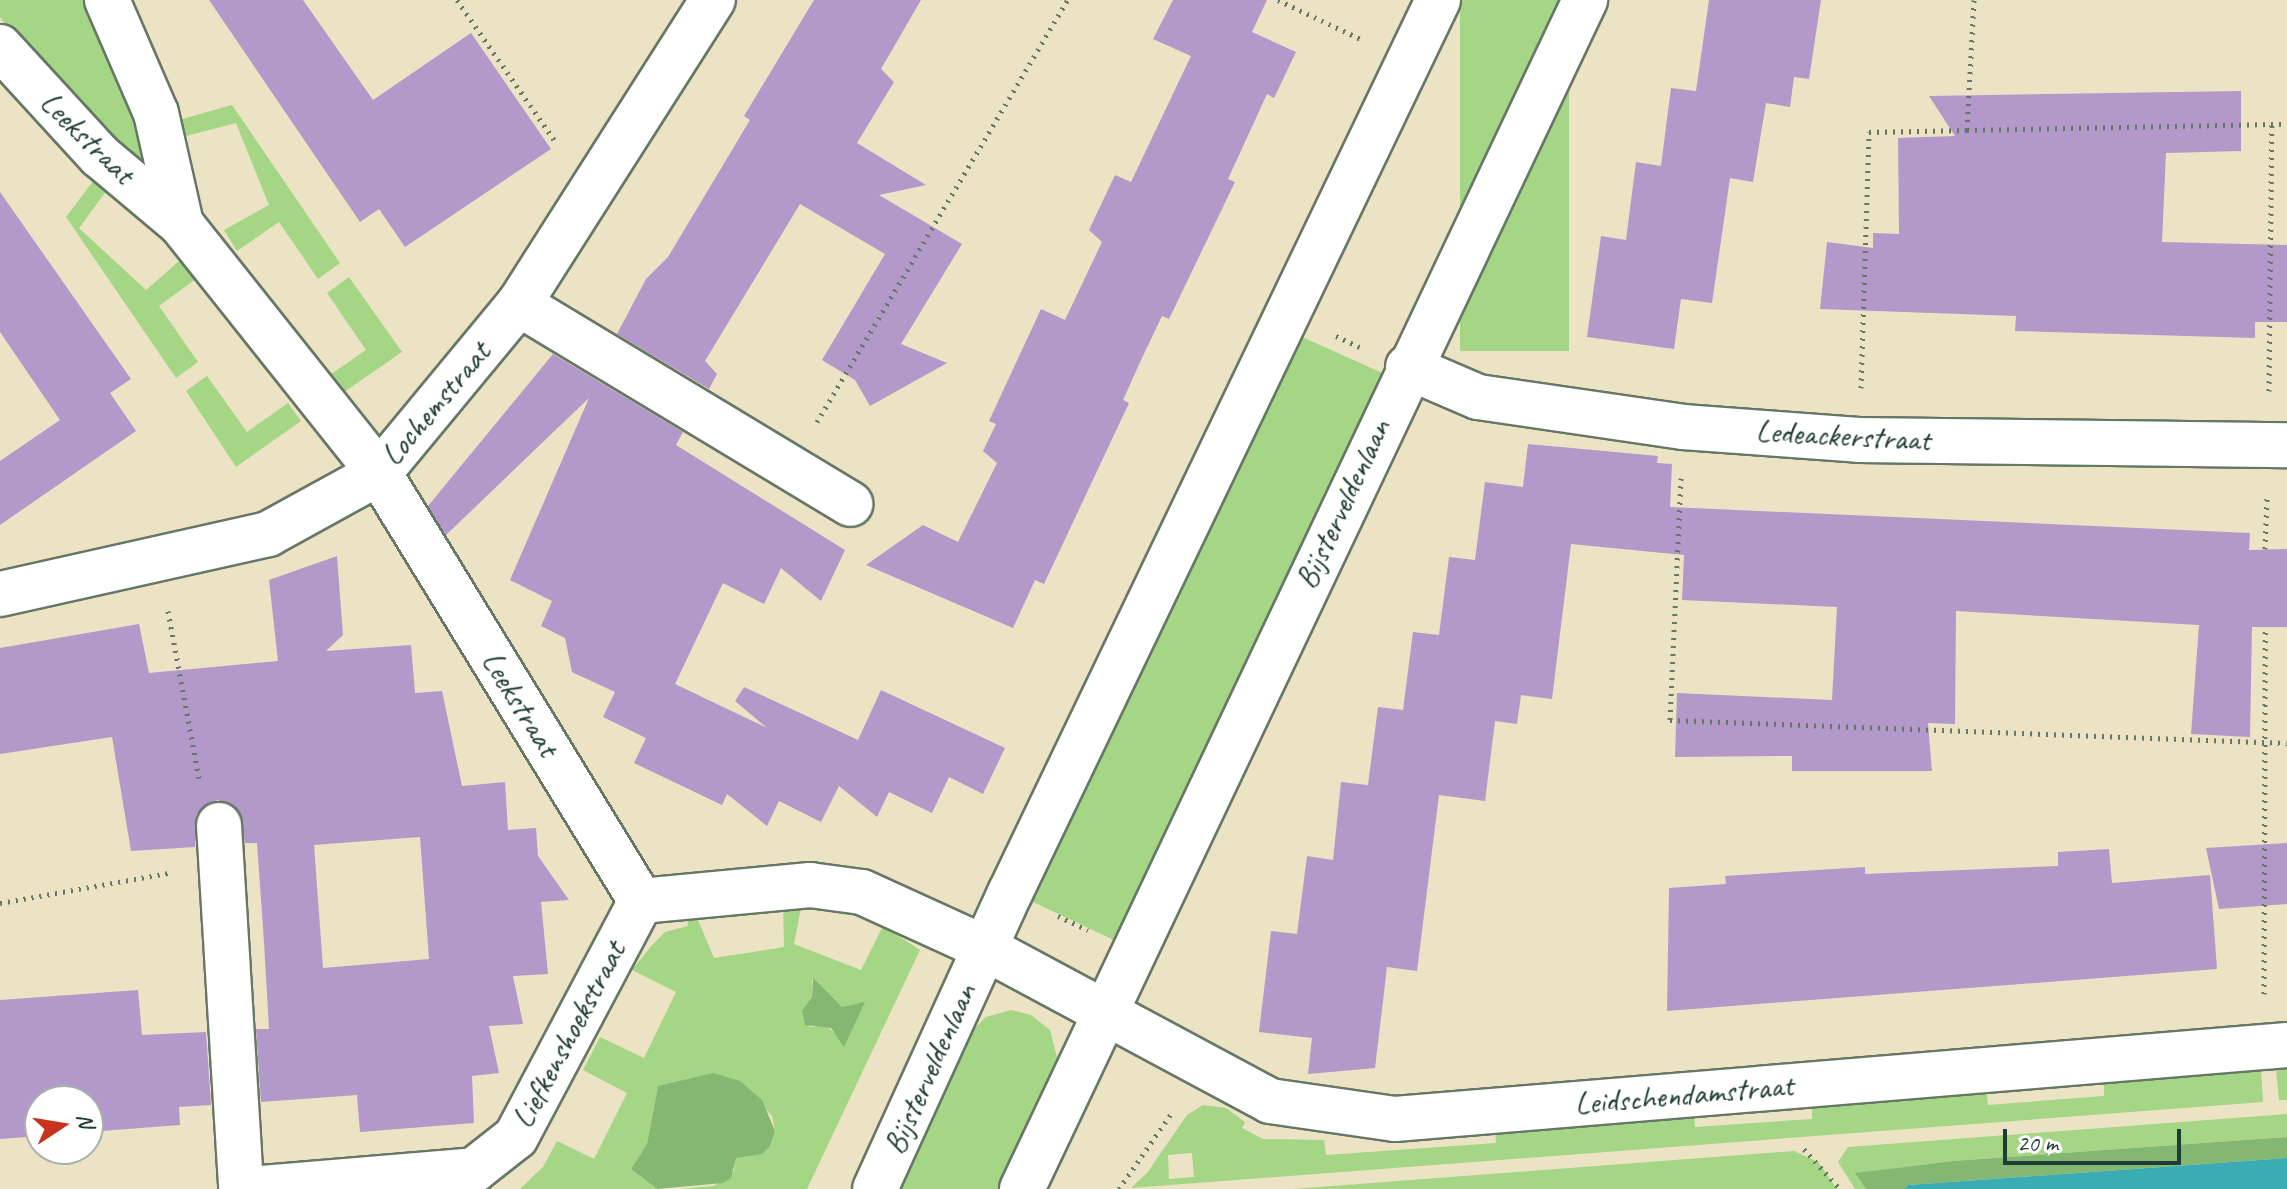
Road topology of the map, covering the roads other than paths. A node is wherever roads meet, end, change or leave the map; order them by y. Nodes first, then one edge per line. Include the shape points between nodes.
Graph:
1 (107, 0) edge
2 (713, 0) edge
3 (1438, 0) edge
4 (1585, 0) edge
5 (0, 47) edge
6 (181, 224) junction
7 (519, 304) junction
8 (1408, 367) junction
9 (2277, 445) edge
10 (379, 473) junction
11 (850, 504) dead end
12 (0, 594) edge
13 (220, 845) road end
14 (641, 901) junction
15 (985, 948) junction
16 (1105, 1011) junction
17 (2276, 1046) edge
18 (241, 1189) edge
19 (250, 1189) edge
20 (875, 1189) edge
21 (1022, 1189) edge

1 - 6 street, Leekstraat via 156,113
2 - 7 street, Lochemstraat
3 - 15 street, Bijsterveldenlaan
4 - 8 street, Bijsterveldenlaan
5 - 6 street, Leekstraat via 100,156
6 - 10 street, Leekstraat
7 - 10 street, Lochemstraat
7 - 11 street
8 - 9 street, Ledeackerstraat via 1478,397 1683,427 1859,440
8 - 16 street, Bijsterveldenlaan
10 - 12 street, Lochemstraat via 268,534
10 - 14 street, Leekstraat
13 - 18 street
14 - 15 street via 810,885 862,892
14 - 19 street, Liefkenshoekstraat via 516,1137 474,1170
15 - 16 street, Bijsterveldenlaan
15 - 20 street, Bijsterveldenlaan
16 - 17 street, Leidschendamstraat via 1270,1101 1395,1119
16 - 21 street, Bijsterveldenlaan

